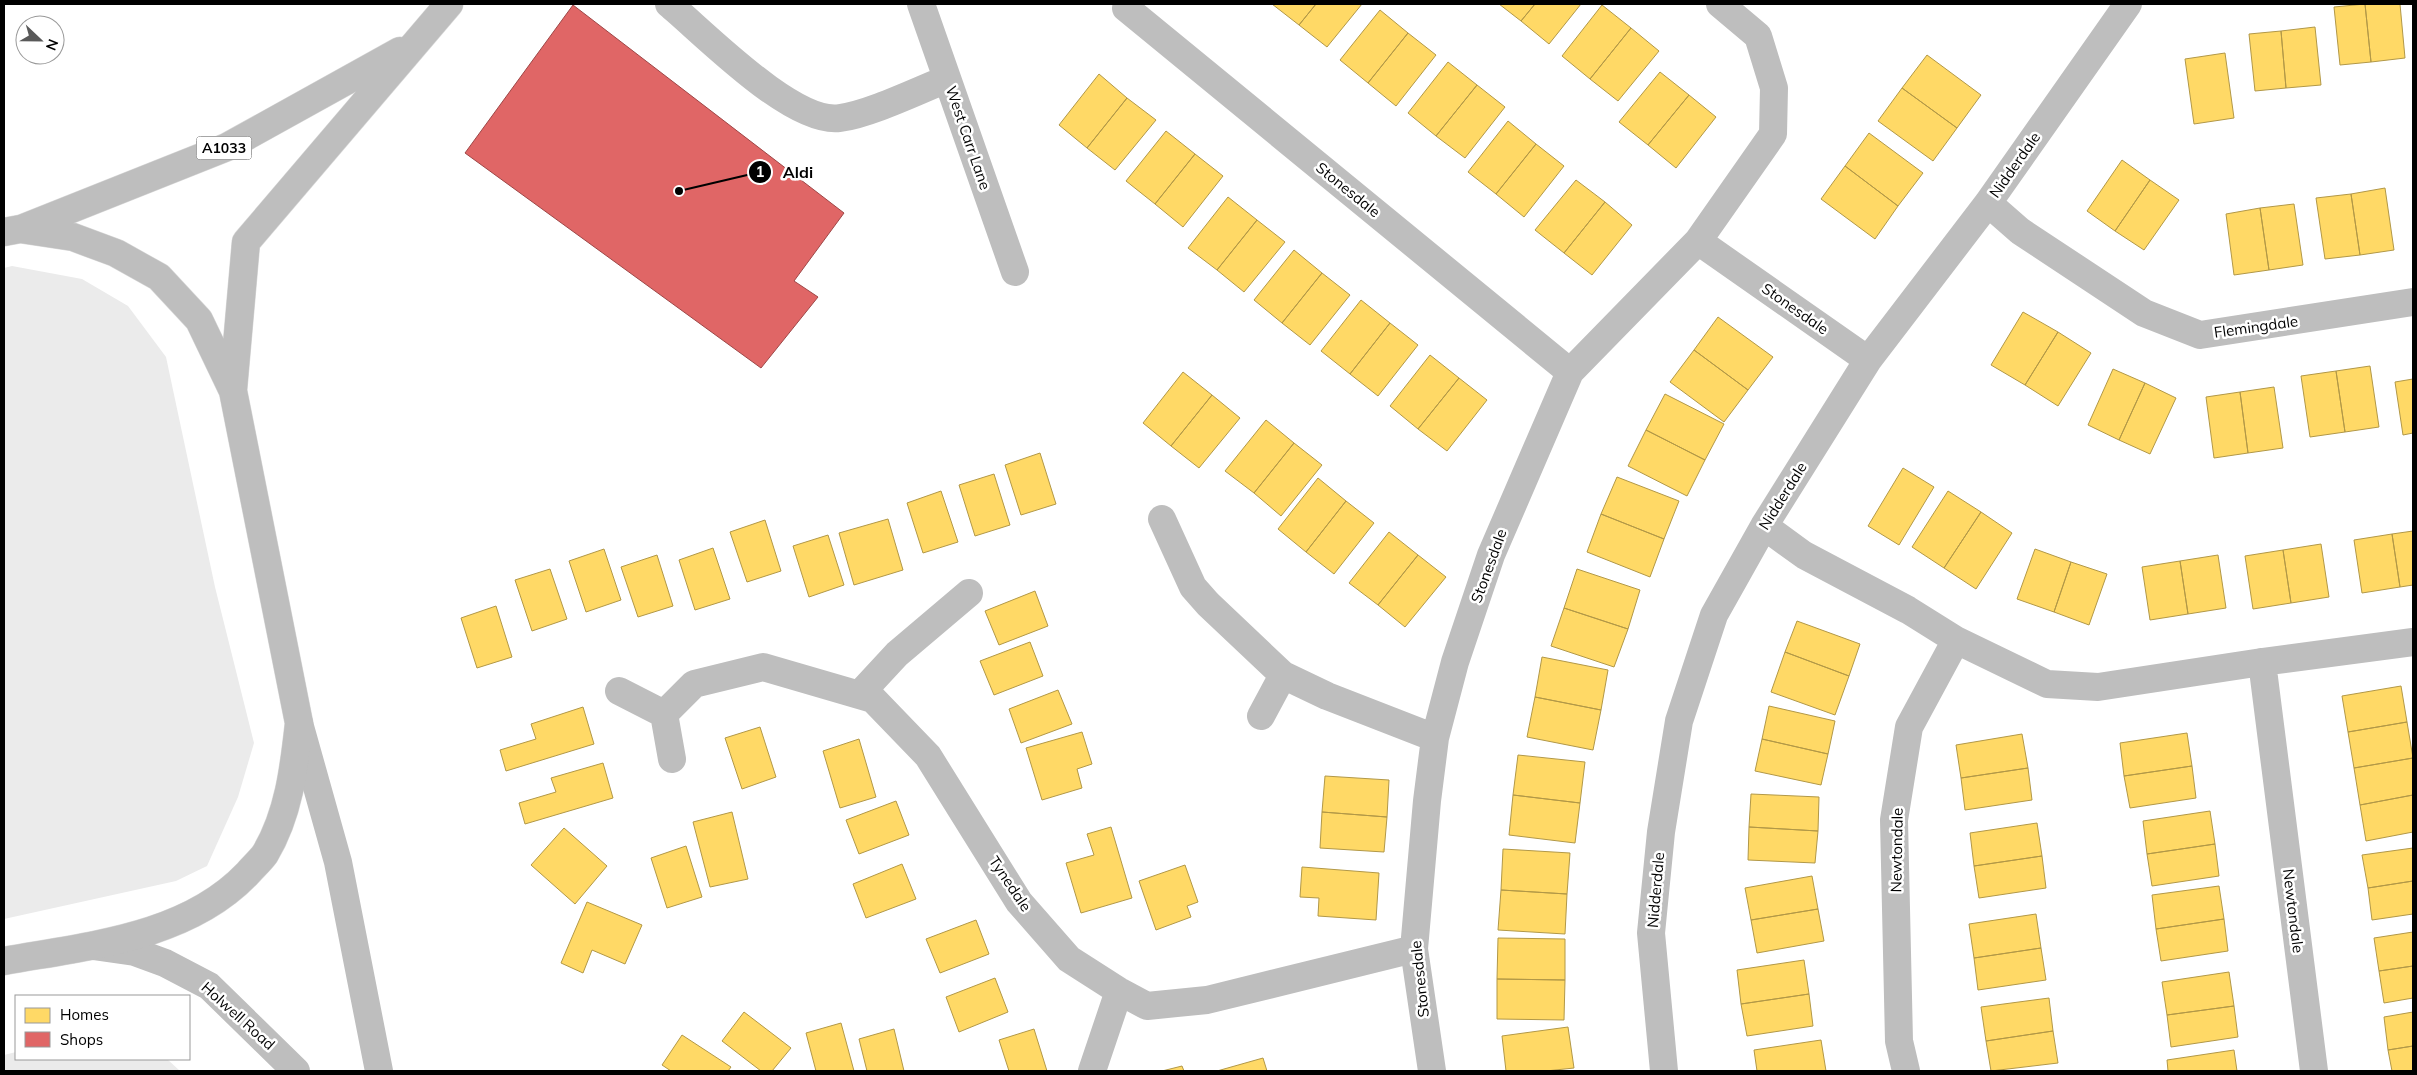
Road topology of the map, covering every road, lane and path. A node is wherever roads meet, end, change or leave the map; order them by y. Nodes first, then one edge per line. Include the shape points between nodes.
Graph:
1 (449, 4) edge
2 (669, 4) edge
3 (921, 4) edge
4 (1720, 4) edge
5 (2128, 4) edge
6 (1126, 8) dead end
7 (417, 42) junction
8 (947, 79) junction
9 (1988, 203) junction
10 (12, 231) edge
11 (1698, 241) junction
12 (1015, 272) dead end
13 (2413, 302) edge
14 (1868, 360) junction
15 (1570, 372) junction
16 (233, 391) junction
17 (1162, 519) dead end
18 (1764, 526) junction
19 (969, 593) dead end
20 (1956, 640) junction
21 (2413, 642) edge
22 (2262, 662) junction
23 (1283, 675) junction
24 (619, 691) dead end
25 (858, 695) junction
26 (664, 714) junction
27 (1261, 716) dead end
28 (299, 723) junction
29 (1436, 738) junction
30 (672, 760) dead end
31 (88, 945) junction
32 (1414, 949) junction
33 (4, 961) edge
34 (1118, 991) junction
35 (296, 1071) edge
36 (379, 1071) edge
37 (1092, 1071) edge
38 (1432, 1071) edge
39 (1664, 1071) edge
40 (1906, 1071) edge
41 (2314, 1071) edge

1 - 7 main road, A1033
2 - 8 main road via 767,88 810,113 838,119
3 - 8 main road, West Carr Lane
4 - 11 main road, Stonesdale via 1758,36 1774,88 1773,134
5 - 9 main road, Nidderdale
6 - 15 main road, Stonesdale
7 - 10 main road, A1033 via 227,147
7 - 16 main road, A1033 via 246,242
8 - 12 main road, West Carr Lane
9 - 13 main road, Flemingdale via 2020,231 2144,313 2200,335
9 - 14 main road, Nidderdale
10 - 16 main road via 73,237 116,252 159,277 199,320
11 - 14 main road, Stonesdale
11 - 15 main road, Stonesdale
14 - 18 main road, Nidderdale
15 - 29 main road, Stonesdale via 1491,555 1455,662
16 - 28 main road
17 - 23 main road via 1193,587
18 - 20 main road via 1804,554
18 - 39 main road, Nidderdale via 1714,616 1679,721 1661,832 1651,933
19 - 25 main road via 897,654
20 - 22 main road via 2047,684 2098,687
20 - 40 main road, Newtondale via 1909,727 1894,820 1899,1041
21 - 22 main road
22 - 41 main road, Newtondale
23 - 27 main road
23 - 29 main road via 1327,696
24 - 26 main road
25 - 26 main road, Tynedale via 764,667 694,684
25 - 34 main road, Tynedale via 873,699 928,756 1019,902 1069,959
26 - 30 main road
28 - 31 main road via 293,777 281,821 264,855 238,883 206,908 166,927
28 - 36 main road via 338,862
29 - 32 main road, Stonesdale via 1426,801
31 - 33 main road
31 - 35 main road, Holwell Road via 136,952 209,986
32 - 34 main road, Tynedale via 1207,1000 1147,1006
32 - 38 main road, Stonesdale
34 - 37 main road

